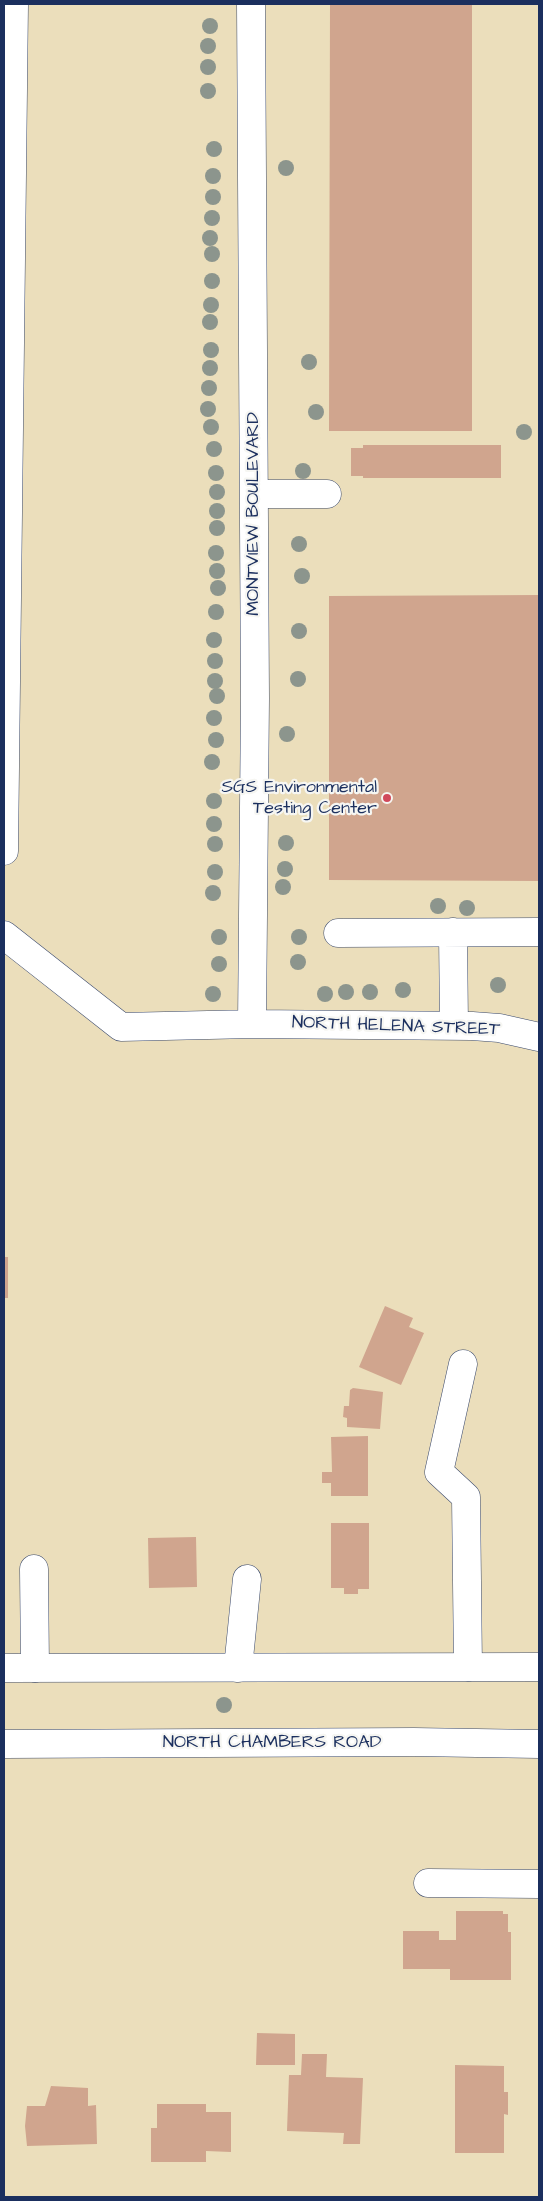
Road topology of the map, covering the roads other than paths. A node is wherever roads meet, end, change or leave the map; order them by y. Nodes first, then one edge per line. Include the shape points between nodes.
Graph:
1 (14, 4) edge
2 (251, 4) edge
3 (254, 494) junction
4 (327, 494) dead end
5 (4, 851) edge
6 (453, 932) junction
7 (539, 932) edge
8 (338, 933) dead end
9 (4, 935) edge
10 (252, 1024) junction
11 (454, 1026) junction
12 (539, 1037) edge
13 (464, 1364) dead end
14 (34, 1569) dead end
15 (247, 1578) dead end
16 (468, 1667) junction
17 (539, 1667) edge
18 (4, 1668) edge
19 (35, 1668) junction
20 (238, 1668) junction
21 (4, 1744) edge
22 (539, 1744) edge
23 (428, 1883) dead end
24 (539, 1884) edge

1 - 5 street
2 - 3 street, MONTVIEW BOULEVARD
3 - 4 street
3 - 10 street, MONTVIEW BOULEVARD
6 - 7 street
6 - 8 street
6 - 11 street
9 - 10 street, NORTH HELENA STREET via 121,1026
10 - 11 street, NORTH HELENA STREET
11 - 12 street, NORTH HELENA STREET via 499,1028
13 - 16 street via 439,1472 466,1497
14 - 19 street
15 - 20 street
16 - 17 street
16 - 20 street
18 - 19 street
19 - 20 street
21 - 22 street, NORTH CHAMBERS ROAD
23 - 24 street

